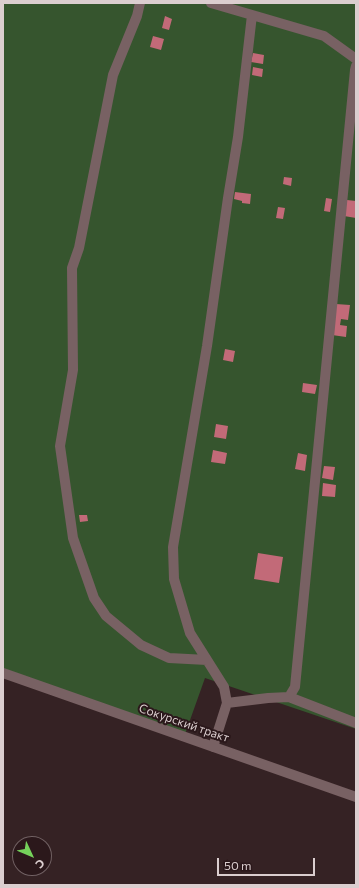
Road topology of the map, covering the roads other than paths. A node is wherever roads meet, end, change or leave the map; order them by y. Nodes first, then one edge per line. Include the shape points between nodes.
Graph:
1 (140, 3) edge
2 (210, 3) edge
3 (252, 15) junction
4 (356, 60) edge
5 (356, 66) edge
6 (207, 660) junction
7 (3, 673) edge
8 (289, 697) junction
9 (227, 703) junction
10 (356, 723) edge
11 (213, 747) junction
12 (356, 797) edge

1 - 6 street via 113,75 79,248 72,268 73,370 60,446 73,538 94,598 106,616 141,645 169,658
2 - 3 street
3 - 4 street via 324,36
3 - 6 street via 238,137 207,346 173,547 174,579 190,633
5 - 8 street via 296,680 295,688
6 - 9 street via 224,687
7 - 11 street, Сокурский тракт
8 - 9 street
8 - 10 street
9 - 11 street
11 - 12 street, Сокурский тракт

